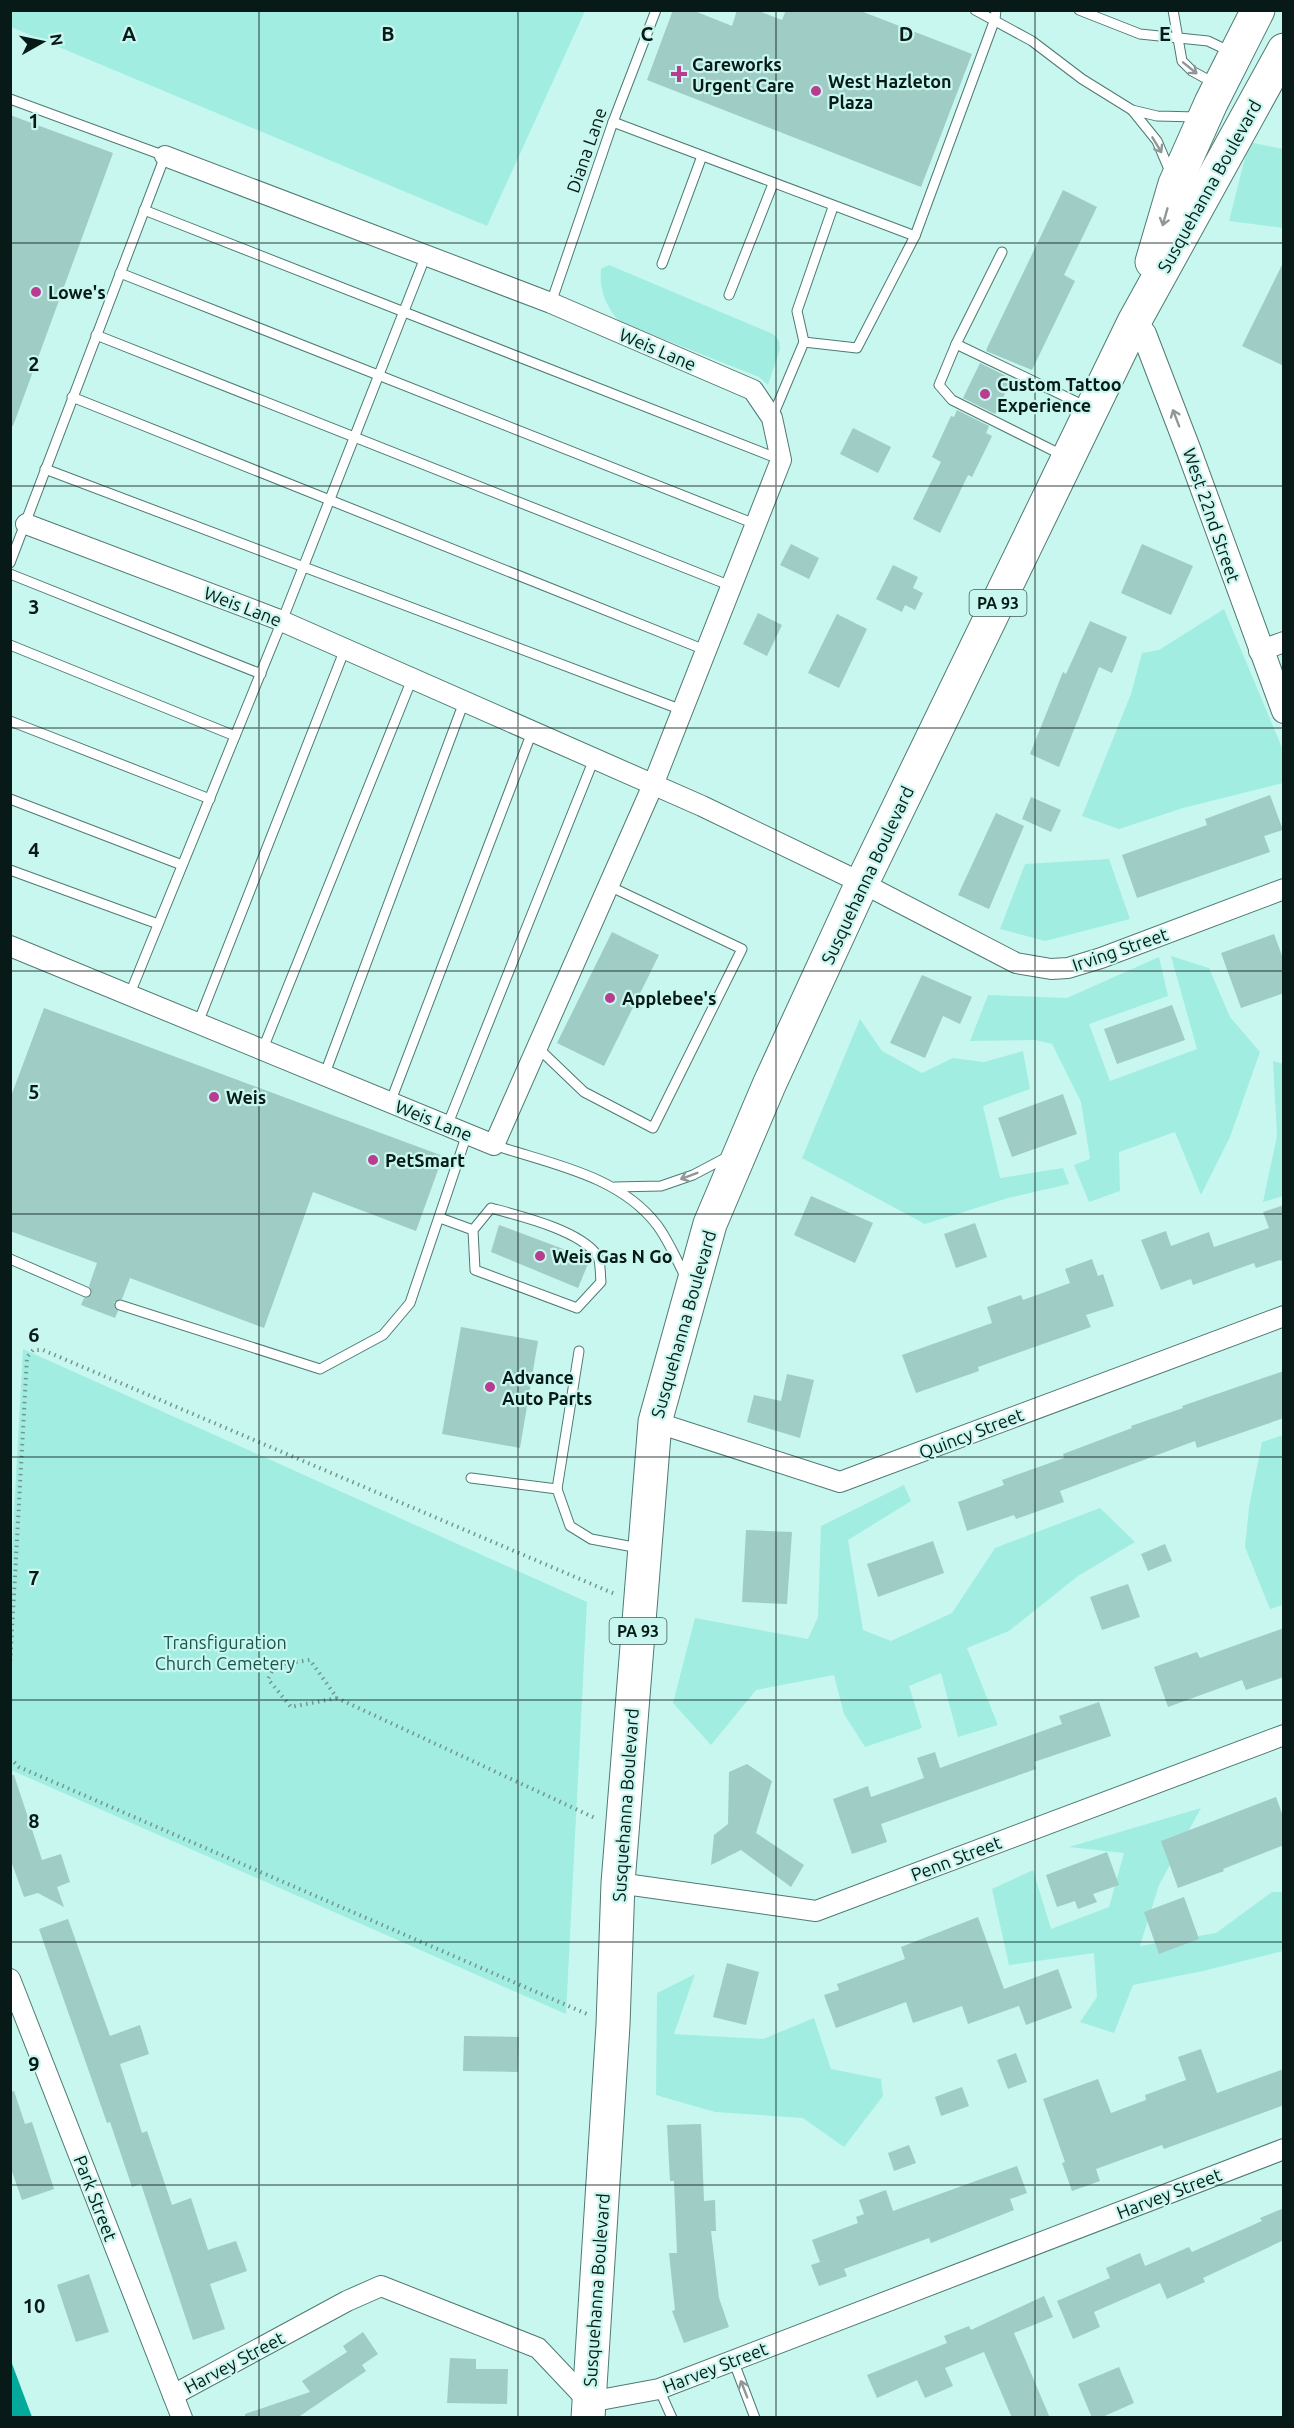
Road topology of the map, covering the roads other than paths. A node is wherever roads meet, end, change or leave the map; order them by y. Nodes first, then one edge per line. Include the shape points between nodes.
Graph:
1 (656, 10) edge
2 (975, 10) edge
3 (1079, 10) edge
4 (1173, 10) edge
5 (1258, 10) edge
6 (996, 15) edge
7 (1179, 37) junction
8 (1284, 50) edge
9 (1236, 54) junction
10 (1220, 86) junction
11 (10, 99) edge
12 (1132, 110) junction
13 (1205, 117) junction
14 (613, 122) junction
15 (165, 156) junction
16 (702, 156) junction
17 (773, 184) junction
18 (1175, 184) junction
19 (833, 207) junction
20 (144, 210) junction
21 (915, 236) junction
22 (1002, 252) dead end
23 (426, 255) junction
24 (662, 264) dead end
25 (120, 273) junction
26 (729, 295) dead end
27 (551, 303) junction
28 (404, 312) junction
29 (1134, 322) junction
30 (96, 335) junction
31 (804, 342) junction
32 (956, 344) junction
33 (379, 375) junction
34 (72, 397) junction
35 (1092, 410) junction
36 (772, 418) junction
37 (354, 438) junction
38 (1068, 458) junction
39 (781, 460) junction
40 (45, 469) junction
41 (330, 500) junction
42 (26, 524) junction
43 (755, 524) junction
44 (10, 563) edge
45 (303, 567) junction
46 (10, 573) edge
47 (731, 586) junction
48 (282, 621) junction
49 (1284, 642) edge
50 (10, 645) edge
51 (345, 649) junction
52 (705, 650) junction
53 (1259, 651) junction
54 (261, 674) junction
55 (412, 679) junction
56 (464, 702) junction
57 (682, 710) junction
58 (1284, 711) edge
59 (10, 721) edge
60 (532, 732) junction
61 (235, 736) junction
62 (594, 759) junction
63 (653, 785) junction
64 (10, 799) edge
65 (210, 799) junction
66 (182, 865) junction
67 (10, 870) edge
68 (862, 883) junction
69 (609, 886) junction
70 (1284, 890) edge
71 (158, 924) junction
72 (10, 946) edge
73 (129, 996) junction
74 (197, 1024) junction
75 (537, 1047) junction
76 (262, 1051) junction
77 (324, 1076) junction
78 (390, 1103) junction
79 (447, 1126) junction
80 (467, 1134) junction
81 (494, 1145) junction
82 (741, 1150) junction
83 (615, 1186) junction
84 (440, 1218) junction
85 (472, 1230) junction
86 (10, 1259) edge
87 (692, 1289) junction
88 (86, 1292) dead end
89 (120, 1305) dead end
90 (1284, 1316) edge
91 (579, 1351) dead end
92 (655, 1422) junction
93 (471, 1478) dead end
94 (557, 1489) junction
95 (645, 1549) junction
96 (1284, 1735) edge
97 (618, 1883) junction
98 (10, 1979) edge
99 (1284, 2149) edge
100 (733, 2360) junction
101 (659, 2389) junction
102 (173, 2395) junction
103 (588, 2410) edge
104 (182, 2418) edge
105 (672, 2418) edge
106 (755, 2418) edge

1 - 14 lane, Diana Lane
2 - 6 lane
3 - 7 lane via 1140,34
4 - 7 lane
5 - 9 highway, Susquehanna Boulevard / PA 93
6 - 12 lane via 1082,79
6 - 21 lane
7 - 9 lane via 1208,41
7 -> 10 lane via 1182,61
8 - 29 highway, Susquehanna Boulevard / PA 93
9 - 10 highway, Susquehanna Boulevard / PA 93
10 - 13 highway, Susquehanna Boulevard / PA 93
11 - 15 lane
12 - 13 lane via 1157,116
12 -> 18 lane via 1157,141
13 - 18 highway, Susquehanna Boulevard / PA 93
14 - 16 lane
14 - 27 lane, Diana Lane
15 - 20 lane
15 - 23 street, Weis Lane
16 - 17 lane
16 - 24 lane
17 - 19 lane
17 - 26 lane
18 -> 29 highway, Susquehanna Boulevard / PA 93
19 - 21 lane
19 - 31 lane via 798,311
20 - 25 lane
20 - 28 lane
21 - 31 lane via 857,348
22 - 32 lane
23 - 27 street, Weis Lane
23 - 28 lane
25 - 30 lane
25 - 33 lane
27 - 36 street, Weis Lane via 753,390
28 - 33 lane
28 - 39 lane
29 - 35 highway, Susquehanna Boulevard / PA 93
53 -> 29 street, West 22nd Street via 1189,451 1144,334
30 - 34 lane
30 - 37 lane
31 - 36 lane
32 - 35 lane
32 - 38 lane via 939,385 952,400
33 - 37 lane
33 - 43 lane
34 - 40 lane
34 - 41 lane
35 - 38 highway, Susquehanna Boulevard / PA 93
36 - 39 street, Weis Lane
37 - 41 lane
37 - 47 lane
38 - 68 highway, Susquehanna Boulevard / PA 93
39 - 43 street, Weis Lane
40 - 42 lane
40 - 45 lane
41 - 45 lane
41 - 52 lane
42 - 44 lane
42 - 48 street, Weis Lane
43 - 47 street, Weis Lane
45 - 48 lane
45 - 57 lane
46 - 54 lane
47 - 52 street, Weis Lane
48 - 51 street, Weis Lane
48 - 54 lane
49 - 53 street
50 - 61 lane
51 - 55 street, Weis Lane
51 - 74 lane
52 - 57 street, Weis Lane
53 - 58 street, West 22nd Street
54 - 61 lane
55 - 56 street, Weis Lane
55 - 76 lane
56 - 60 street, Weis Lane
56 - 77 lane
57 - 63 street, Weis Lane
59 - 65 lane
60 - 62 street, Weis Lane
60 - 78 lane
61 - 65 lane
62 - 63 street, Weis Lane
62 - 79 lane
63 - 68 street, Weis Lane
63 - 69 street, Weis Lane
64 - 66 lane
65 - 66 lane
66 - 71 lane
67 - 71 lane
68 - 70 street, Irving Street via 999,956 1052,969 1101,958
68 - 82 highway, Susquehanna Boulevard / PA 93
69 - 75 street, Weis Lane
69 - 75 lane via 742,948 653,1128 584,1092
71 - 73 lane
72 - 73 street, Weis Lane
73 - 74 street, Weis Lane
74 - 76 street, Weis Lane
75 - 81 street, Weis Lane
76 - 77 street, Weis Lane
77 - 78 street, Weis Lane
78 - 79 street, Weis Lane
79 - 80 street, Weis Lane
80 - 81 street, Weis Lane
80 - 84 lane
81 - 83 lane
82 -> 83 lane via 693,1175 660,1186
82 - 87 highway, Susquehanna Boulevard / PA 93 via 710,1224
83 - 87 lane via 659,1227
84 - 85 lane
84 - 89 lane via 410,1303 383,1335 320,1369
85 - 85 lane via 475,1270 577,1308 601,1282 599,1257 585,1242 528,1218 491,1208
86 - 88 lane
87 - 92 highway, Susquehanna Boulevard / PA 93
90 - 92 street, Quincy Street via 840,1482
91 - 94 lane
92 - 95 highway, Susquehanna Boulevard / PA 93
93 - 94 lane
94 - 95 lane via 570,1526 591,1539
95 - 97 highway, Susquehanna Boulevard / PA 93
96 - 97 street, Penn Street via 816,1911
97 - 103 highway, Susquehanna Boulevard / PA 93 via 613,2025
98 - 102 street, Park Street
99 - 100 street, Harvey Street
100 - 101 street, Harvey Street
106 -> 100 lane
101 - 103 street, Harvey Street
101 - 105 lane
102 - 103 street, Harvey Street via 381,2286 538,2348
102 - 104 street, Park Street

